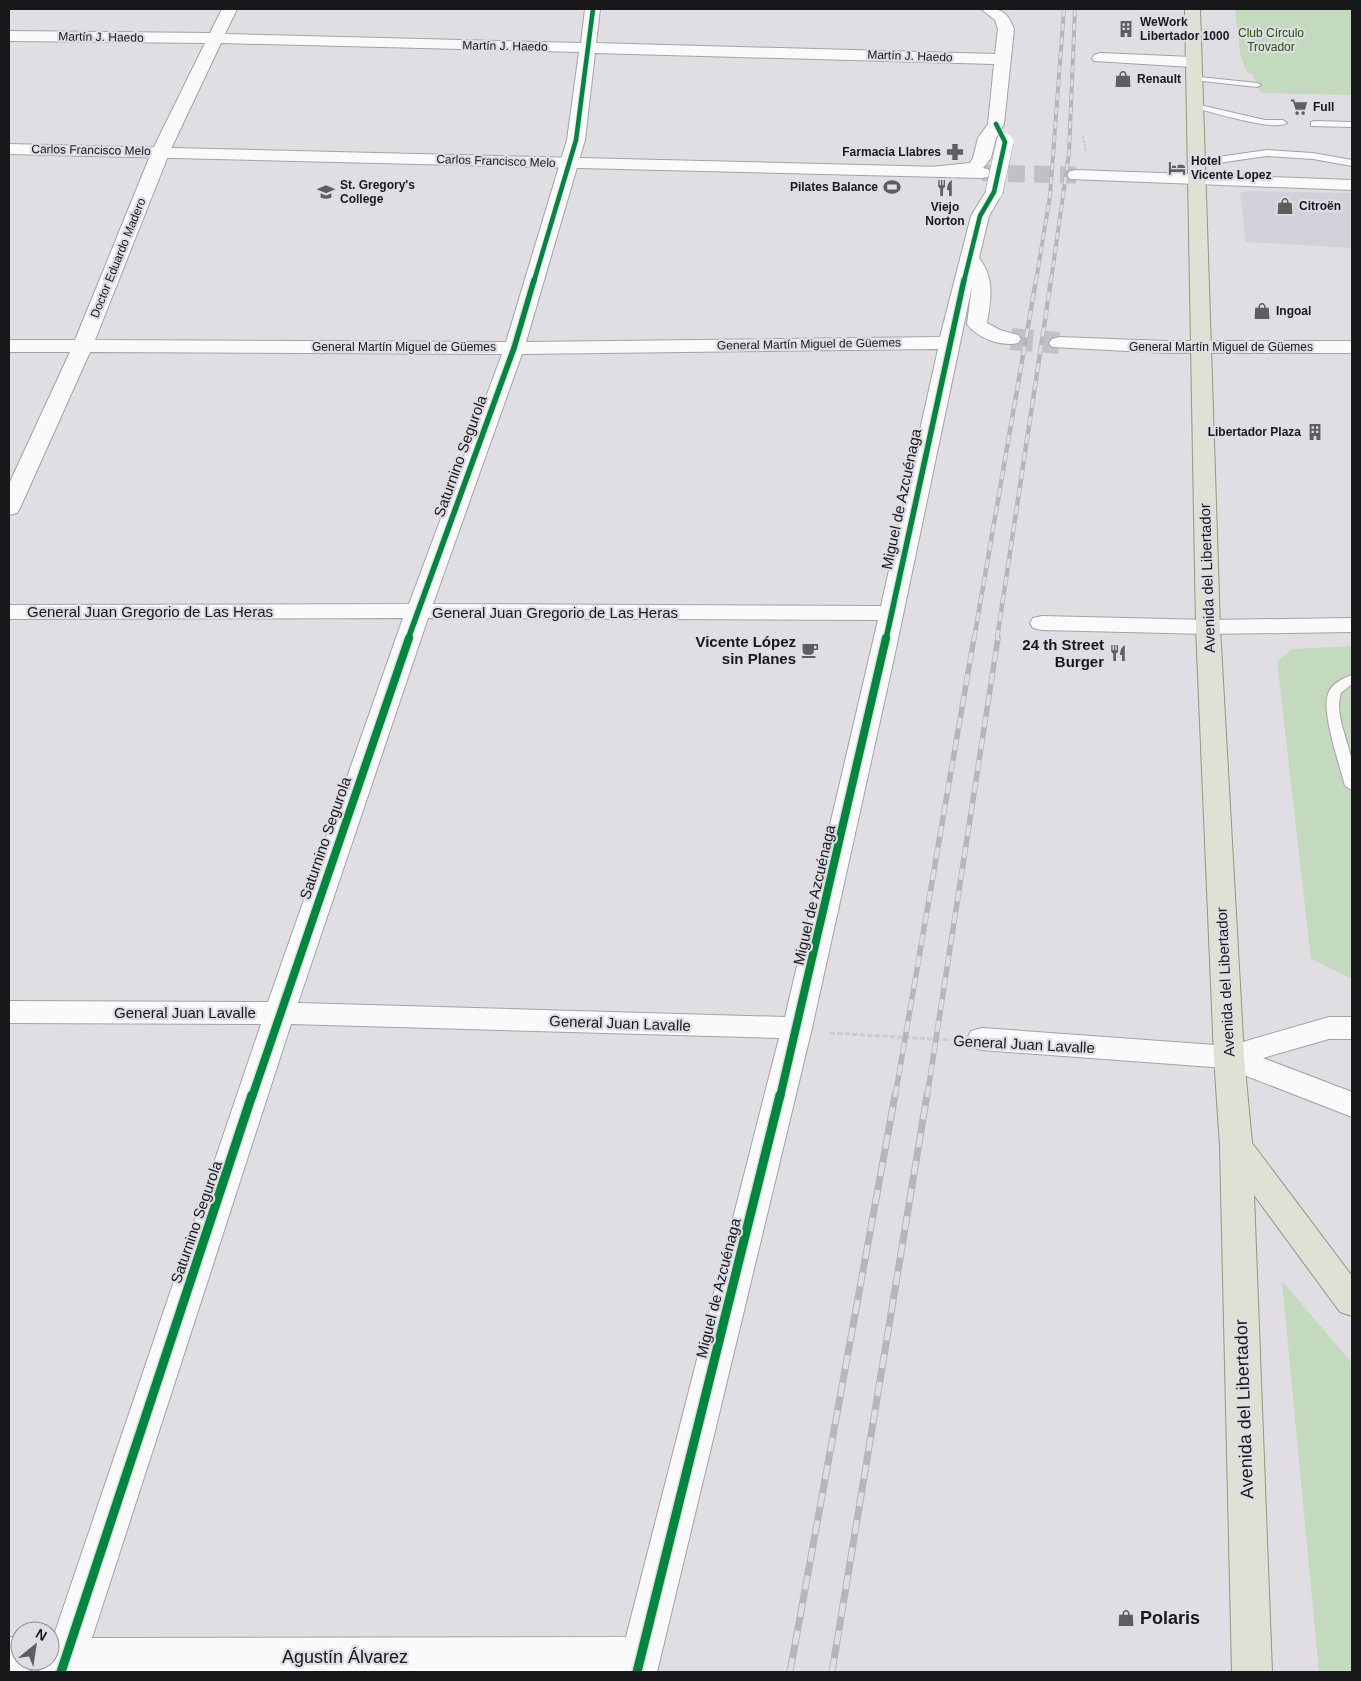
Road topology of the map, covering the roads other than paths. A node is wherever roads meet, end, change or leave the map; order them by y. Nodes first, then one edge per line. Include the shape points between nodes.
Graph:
1 (229, 9) edge
2 (593, 9) edge
3 (988, 9) edge
4 (1192, 9) edge
5 (9, 36) edge
6 (215, 38) junction
7 (588, 48) junction
8 (1100, 58) dead end
9 (1002, 59) junction
10 (1192, 70) junction
11 (1257, 85) dead end
12 (1194, 105) junction
13 (1283, 123) dead end
14 (996, 124) junction
15 (1314, 124) dead end
16 (1352, 125) edge
17 (9, 149) edge
18 (161, 151) junction
19 (1352, 163) edge
20 (569, 164) junction
21 (932, 171) junction
22 (1197, 171) junction
23 (982, 173) tunnel mouth
24 (1076, 175) tunnel mouth
25 (1352, 185) edge
26 (969, 258) junction
27 (1011, 339) tunnel mouth
28 (949, 343) junction
29 (1059, 343) tunnel mouth
30 (9, 346) edge
31 (83, 346) junction
32 (1200, 347) junction
33 (1352, 347) edge
34 (514, 348) junction
35 (9, 508) edge
36 (418, 611) junction
37 (9, 612) edge
38 (891, 613) junction
39 (1042, 623) dead end
40 (1352, 625) edge
41 (1208, 627) junction
42 (1352, 680) edge
43 (1352, 786) edge
44 (9, 1012) edge
45 (280, 1012) junction
46 (797, 1028) junction
47 (1352, 1028) edge
48 (982, 1039) road end
49 (1229, 1058) junction
50 (1352, 1105) edge
51 (1236, 1146) junction
52 (1352, 1302) edge
53 (60, 1659) edge
54 (60, 1662) edge
55 (639, 1664) edge
56 (1252, 1672) edge

1 - 6 street, Doctor Eduardo Madero
2 - 7 street, Saturnino Segurola
3 - 9 street via 1002,18 1006,28
4 - 10 main road, Avenida del Libertador
5 - 6 street, Martín J. Haedo
6 - 7 street, Martín J. Haedo
6 - 18 street, Doctor Eduardo Madero
7 - 9 street, Martín J. Haedo
7 - 20 street, Saturnino Segurola via 576,140
8 - 10 street
9 - 14 street
10 - 11 lane
10 - 12 main road, Avenida del Libertador
12 - 13 lane via 1265,124
12 - 22 main road, Avenida del Libertador
14 - 21 street via 977,166
14 - 26 street, Miguel de Azcuénaga, bridge via 1005,142 994,192 980,216
15 - 16 lane
17 - 18 street, Carlos Francisco Melo
18 - 20 street, Carlos Francisco Melo
18 - 31 street, Doctor Eduardo Madero
19 - 22 lane via 1267,149
20 - 21 street, Carlos Francisco Melo
20 - 34 street, Saturnino Segurola
21 - 23 street, Carlos Francisco Melo
22 - 24 street
22 - 25 street
22 - 32 main road, Avenida del Libertador
26 - 27 street via 979,269 983,285 977,324 995,336
26 - 28 street, Miguel de Azcuénaga
28 - 34 street, General Martín Miguel de Güemes
28 - 38 street, Miguel de Azcuénaga
29 - 32 street, General Martín Miguel de Güemes
30 - 31 street, General Martín Miguel de Güemes
31 - 34 street, General Martín Miguel de Güemes
31 - 35 street, Doctor Eduardo Madero
32 - 33 street, General Martín Miguel de Güemes
32 - 41 main road, Avenida del Libertador
34 - 36 street, Saturnino Segurola
36 - 37 street, General Juan Gregorio de Las Heras
36 - 38 street, General Juan Gregorio de Las Heras
36 - 45 street, Saturnino Segurola
38 - 46 street, Miguel de Azcuénaga
39 - 41 street
40 - 41 street
41 - 49 main road, Avenida del Libertador
42 - 43 lane via 1337,689 1333,696 1333,712
44 - 45 street, General Juan Lavalle
45 - 46 street, General Juan Lavalle
45 - 53 street, Saturnino Segurola
46 - 55 street, Miguel de Azcuénaga
47 - 49 street, General Juan Lavalle via 1329,1028
48 - 49 street, General Juan Lavalle
49 - 50 street, General Juan Lavalle
49 - 51 main road, Avenida del Libertador
51 - 52 main road
51 - 56 main road, Avenida del Libertador
54 - 55 street, Agustín Álvarez

